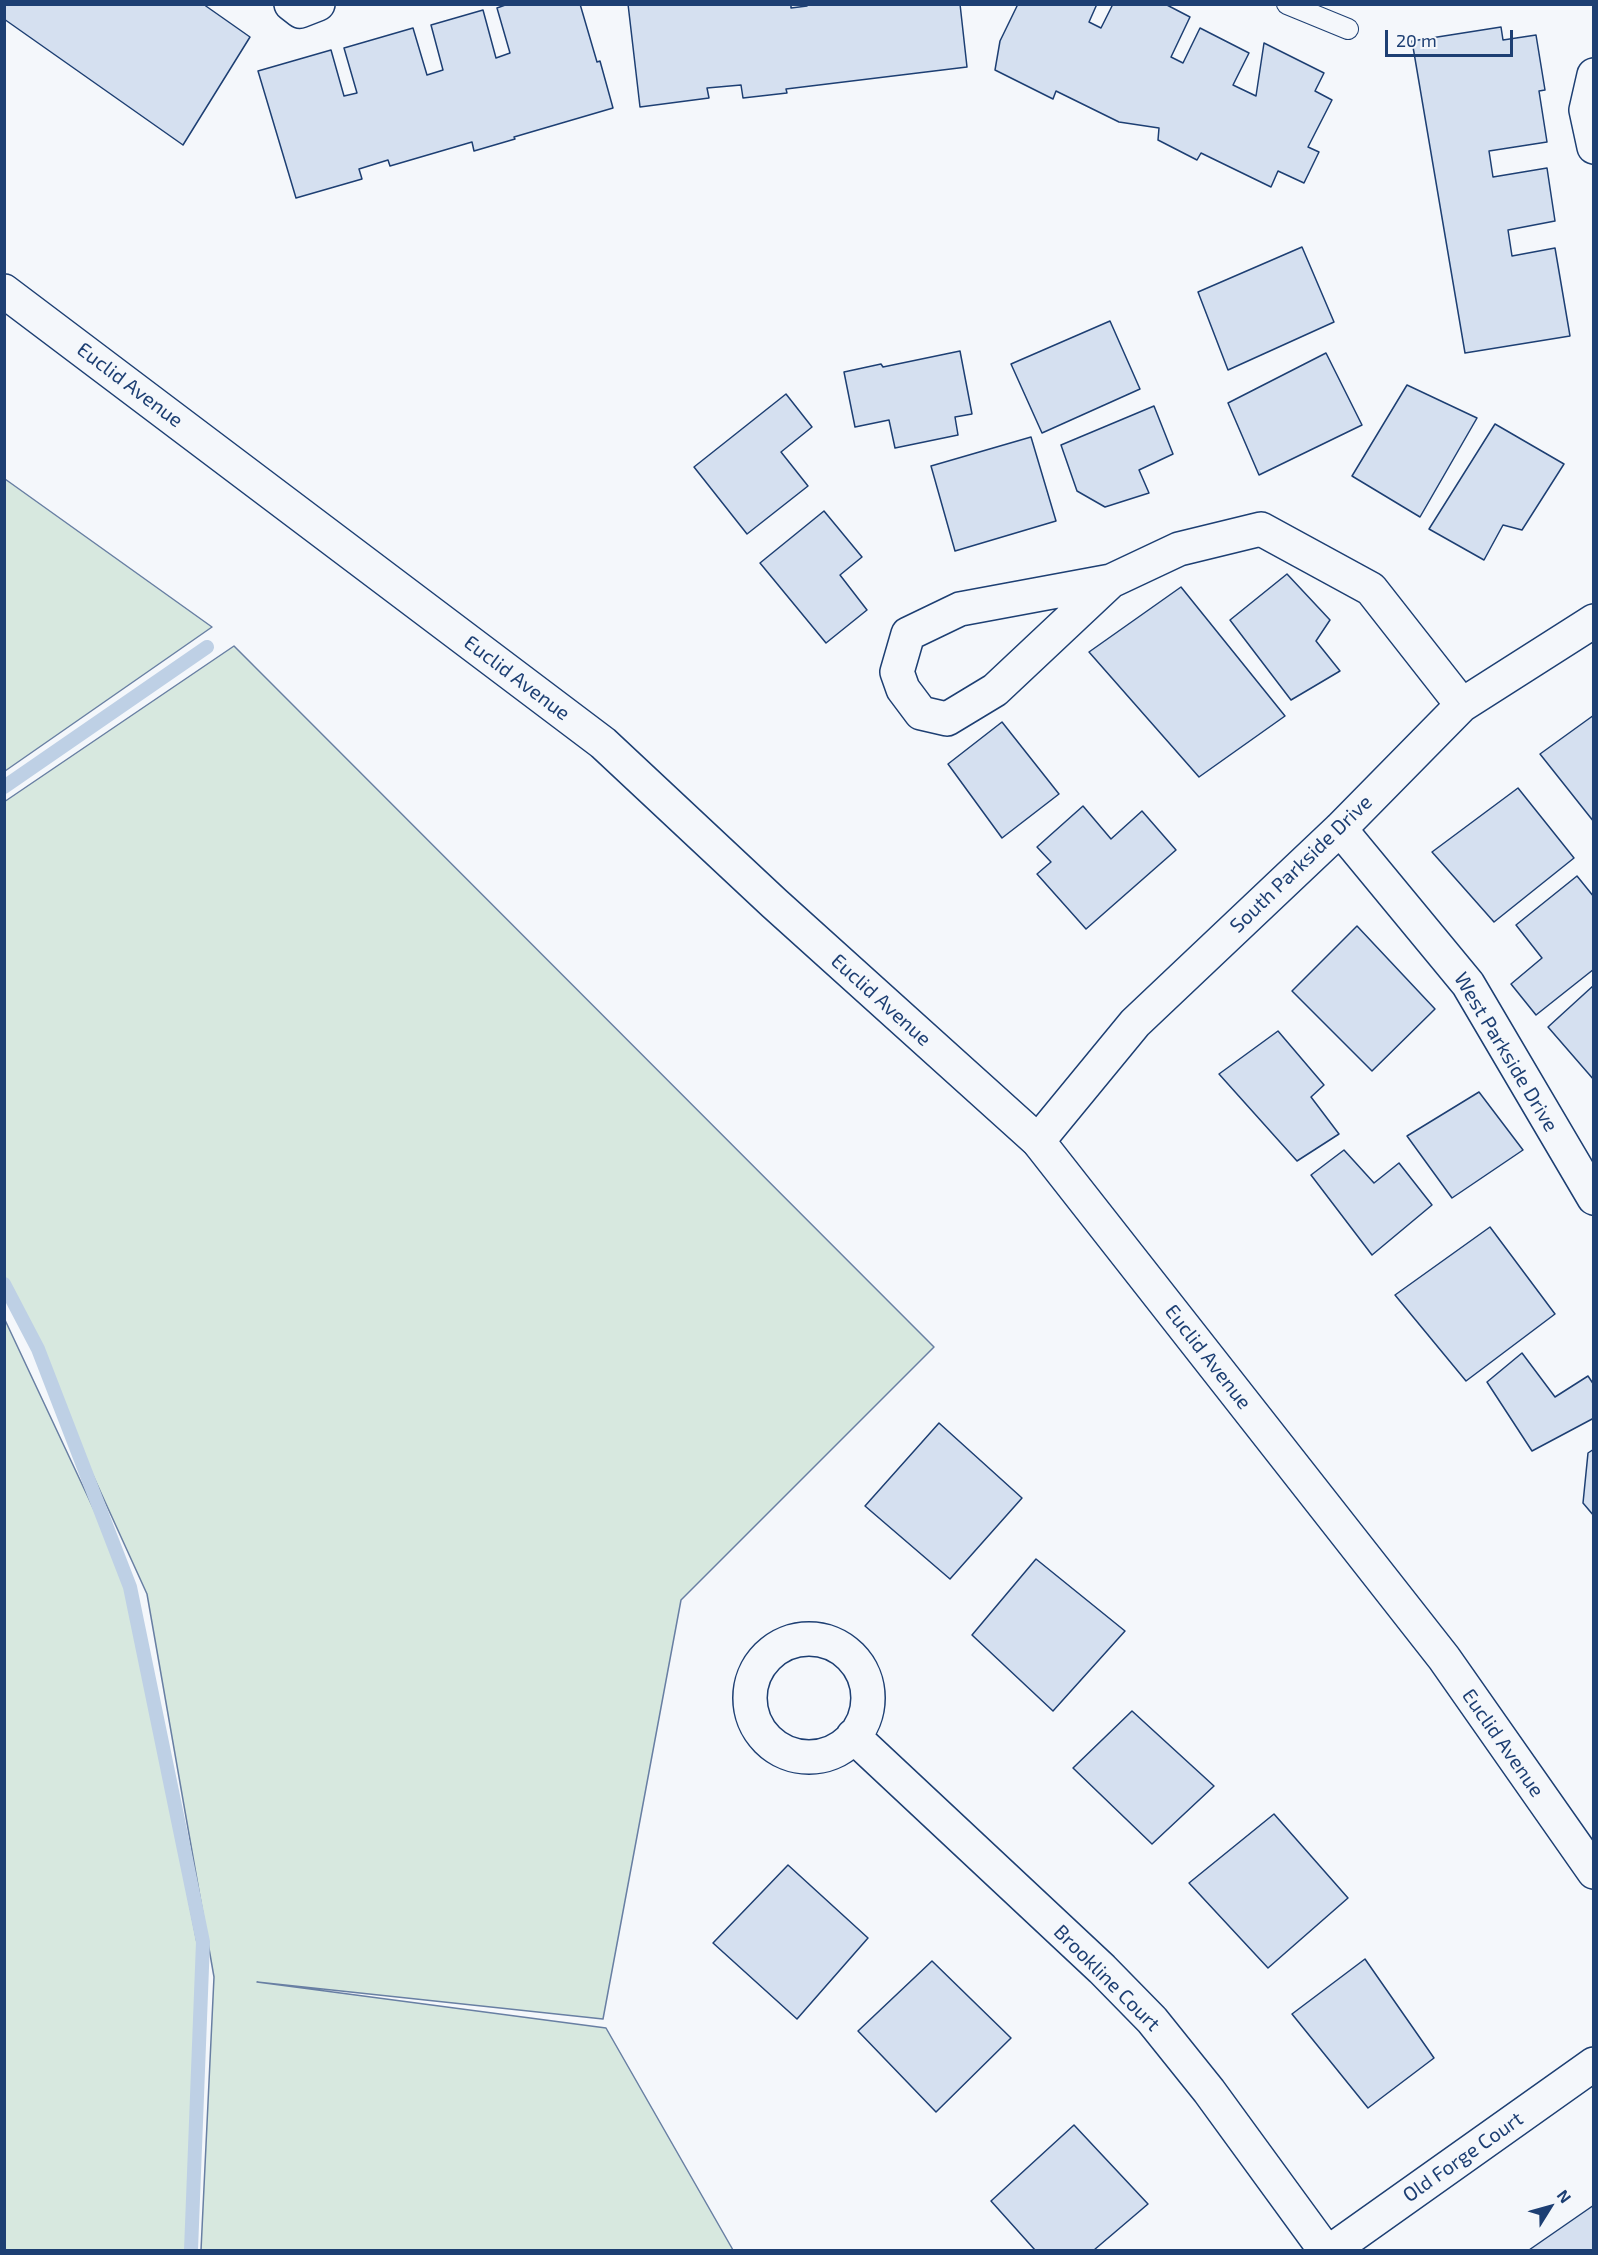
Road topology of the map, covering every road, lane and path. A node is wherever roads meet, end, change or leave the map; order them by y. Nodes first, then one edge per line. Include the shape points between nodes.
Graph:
1 (291, 4) edge
2 (318, 4) edge
3 (1287, 4) edge
4 (1348, 29) dead end
5 (1593, 75) edge
6 (1593, 147) edge
7 (4, 291) edge
8 (1111, 581) junction
9 (1593, 621) edge
10 (1462, 705) junction
11 (1340, 829) junction
12 (1038, 1141) junction
13 (1593, 1198) edge
14 (853, 1736) dead end
15 (1593, 1872) edge
16 (1593, 2064) edge
17 (1325, 2250) edge
18 (1332, 2250) edge

1 - 2 street via 300,11
3 - 4 lane
5 - 6 street via 1586,110
7 - 12 street, Euclid Avenue via 603,743
8 - 8 street via 994,690 948,719 921,713 903,689 897,672 908,634 960,609
8 - 10 street via 1179,549 1261,530 1371,589
9 - 10 street, South Parkside Drive
10 - 11 street, South Parkside Drive
11 - 12 street, South Parkside Drive via 1135,1023
11 - 13 street, West Parkside Drive via 1468,984
12 - 15 street, Euclid Avenue via 1444,1658
14 - 17 street, Brookline Court via 1152,2020
16 - 18 street, Old Forge Court

